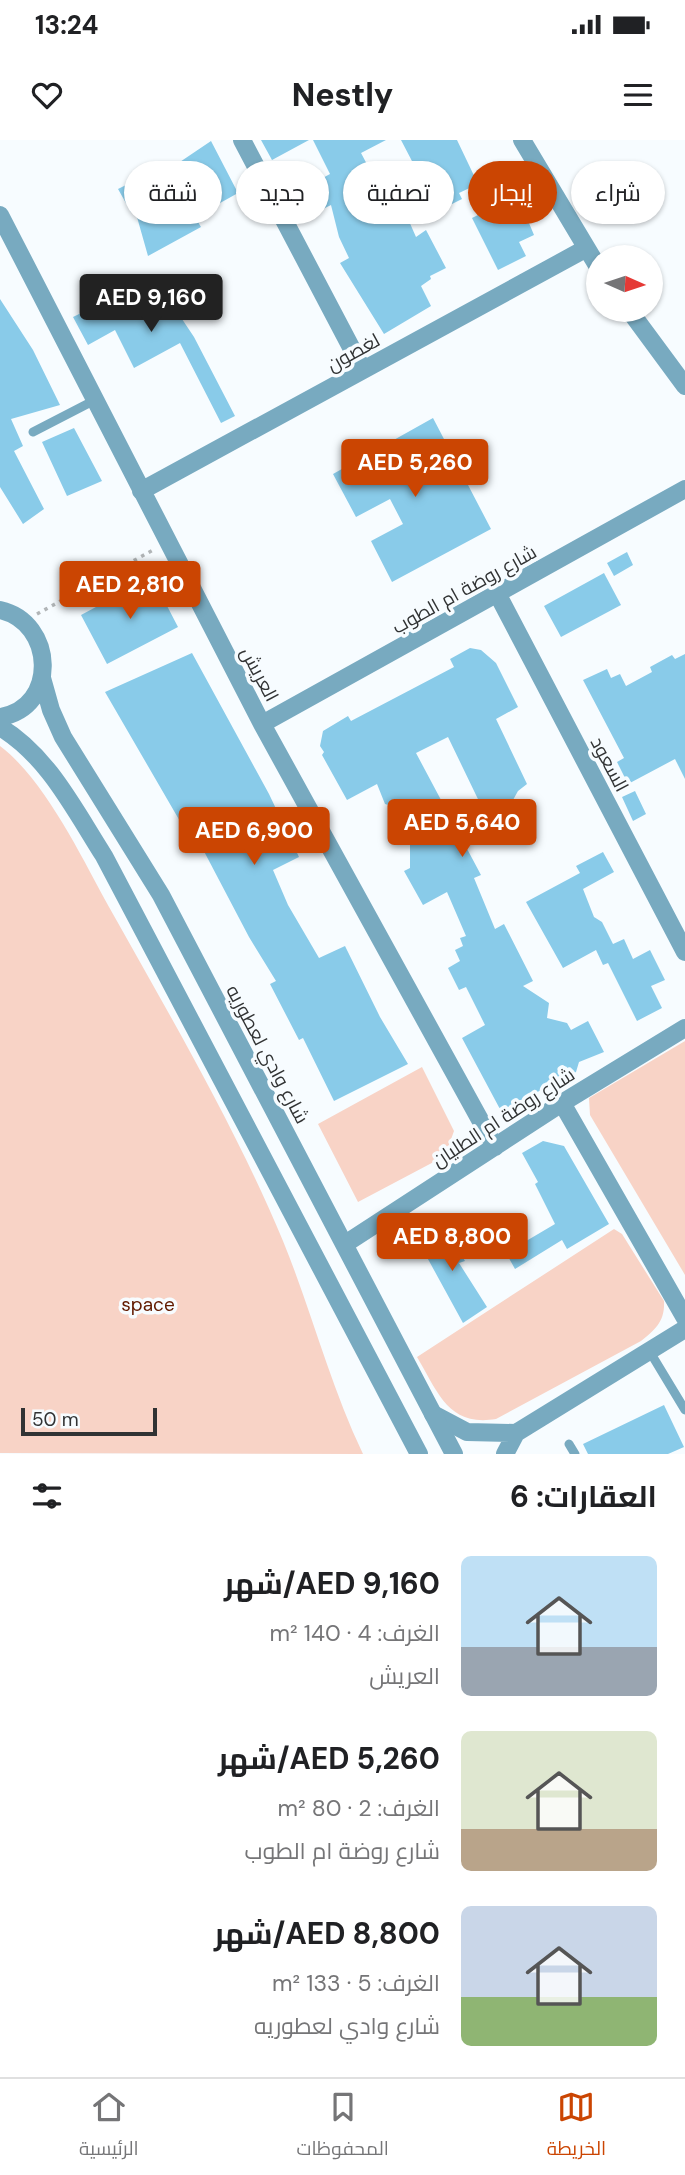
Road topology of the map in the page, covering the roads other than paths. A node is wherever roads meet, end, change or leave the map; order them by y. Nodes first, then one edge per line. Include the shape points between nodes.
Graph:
1 (242, 140) edge
2 (522, 140) edge
3 (0, 215) edge
4 (585, 249) joint
5 (638, 322) edge
6 (363, 370) junction
7 (685, 386) edge
8 (94, 400) junction
9 (33, 432) dead end
10 (141, 491) junction
11 (684, 491) edge
12 (498, 595) junction
13 (1, 608) edge
14 (42, 678) junction
15 (0, 717) edge
16 (262, 724) junction
17 (0, 727) edge
18 (685, 952) edge
19 (685, 1027) edge
20 (562, 1102) junction
21 (495, 1147) junction
22 (345, 1244) junction
23 (685, 1318) edge
24 (685, 1328) edge
25 (650, 1352) junction
26 (685, 1410) edge
27 (433, 1413) junction
28 (516, 1433) junction
29 (569, 1444) dead end
30 (419, 1454) edge
31 (454, 1454) edge
32 (505, 1454) edge
33 (575, 1454) edge

1 - 6 street
2 - 4 street
3 - 8 street, العريش
4 - 6 street, لغصون
5 - 7 street
6 - 10 street, لغصون
8 - 9 lane
8 - 10 street, العريش
10 - 16 street, العريش
11 - 12 street, شارع روضة ام الطوب
12 - 16 street, شارع روضة ام الطوب
12 - 18 street, السعود
13 - 14 street, شارع وادي لعطوريه via 24,621 41,643
14 - 15 street via 22,708
14 - 22 street, شارع وادي لعطوريه via 63,737 161,895
16 - 21 street, العريش
17 - 30 street via 35,754 104,856
19 - 20 street, شارع روضة ام الطليان
20 - 21 street, شارع روضة ام الطليان
20 - 23 street
21 - 22 street, شارع روضة ام الطليان
22 - 27 street, شارع وادي لعطوريه
24 - 25 street
25 - 26 lane
25 - 28 street
27 - 28 street via 467,1432
27 - 31 street, شارع وادي لعطوريه
28 - 32 street
29 - 33 lane

